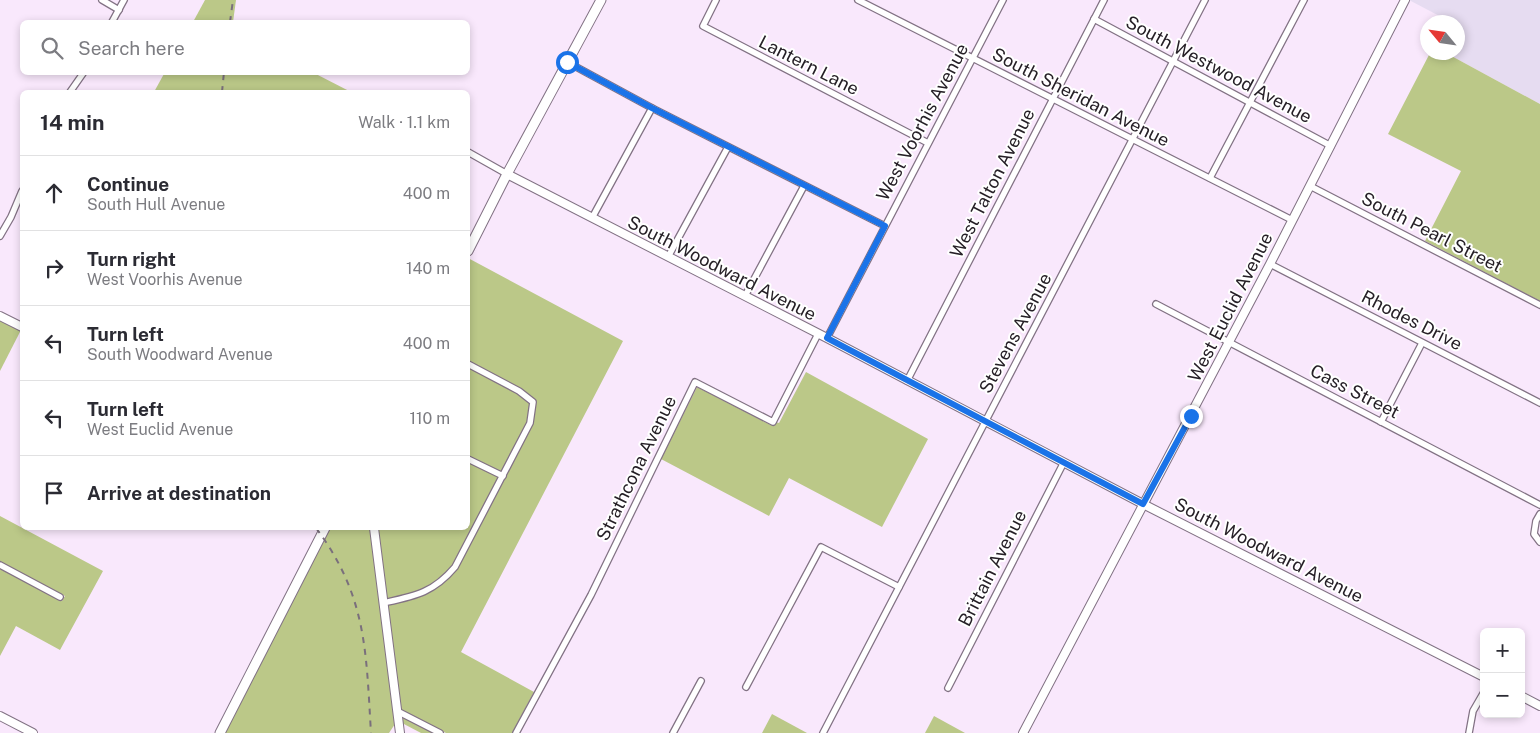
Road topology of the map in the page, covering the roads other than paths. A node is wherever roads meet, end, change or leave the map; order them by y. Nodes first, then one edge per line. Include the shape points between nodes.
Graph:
1 (102, 0) edge
2 (124, 0) edge
3 (601, 0) edge
4 (716, 0) edge
5 (858, 0) edge
6 (1003, 0) edge
7 (1104, 0) edge
8 (1205, 0) edge
9 (1304, 0) edge
10 (1405, 0) edge
11 (119, 10) junction
12 (1094, 19) junction
13 (113, 20) edge
14 (972, 59) junction
15 (1174, 60) junction
16 (567, 62) junction
17 (82, 75) edge
18 (71, 90) edge
19 (1052, 99) junction
20 (1250, 102) junction
21 (652, 108) junction
22 (1132, 139) junction
23 (928, 143) junction
24 (1331, 146) junction
25 (728, 147) junction
26 (470, 153) edge
27 (507, 174) junction
28 (1210, 178) junction
29 (804, 186) junction
30 (1310, 186) junction
31 (20, 196) edge
32 (592, 218) junction
33 (1292, 220) junction
34 (885, 226) junction
35 (0, 236) edge
36 (470, 248) edge
37 (668, 257) junction
38 (1270, 264) junction
39 (745, 296) junction
40 (1156, 304) dead end
41 (1540, 305) edge
42 (0, 316) edge
43 (20, 327) edge
44 (818, 334) junction
45 (827, 338) junction
46 (1422, 342) junction
47 (1228, 343) junction
48 (470, 365) edge
49 (908, 381) junction
50 (1540, 404) edge
51 (985, 421) junction
52 (1381, 422) junction
53 (470, 460) edge
54 (1064, 462) junction
55 (504, 476) junction
56 (1143, 504) junction
57 (1540, 505) edge
58 (1540, 514) edge
59 (324, 530) edge
60 (374, 530) edge
61 (1540, 542) edge
62 (0, 565) edge
63 (899, 587) junction
64 (60, 597) dead end
65 (383, 603) junction
66 (1480, 675) edge
67 (700, 682) dead end
68 (746, 687) dead end
69 (948, 688) dead end
70 (1525, 698) edge
71 (1480, 699) edge
72 (1540, 706) edge
73 (397, 711) junction
74 (0, 716) edge
75 (32, 733) edge
76 (220, 733) edge
77 (400, 733) edge
78 (440, 733) edge
79 (516, 733) edge
80 (674, 733) edge
81 (824, 733) edge
82 (1023, 733) edge
83 (1469, 733) edge

1 - 11 street
2 - 11 street
3 - 16 main road
4 - 23 street, Lantern Lane via 703,26
5 - 14 street, South Sheridan Avenue
6 - 14 street, West Voorhis Avenue
7 - 12 street, West Talton Avenue
8 - 15 street, Stevens Avenue
9 - 20 street
10 - 24 street, West Euclid Avenue
11 - 13 street
12 - 15 street, South Westwood Avenue
12 - 19 street, West Talton Avenue
14 - 19 street, South Sheridan Avenue
14 - 23 street, West Voorhis Avenue
15 - 20 street, South Westwood Avenue
15 - 22 street, Stevens Avenue
16 - 21 street
16 - 27 main road
17 - 18 street
19 - 22 street, South Sheridan Avenue
19 - 49 street, West Talton Avenue
20 - 24 street, South Westwood Avenue
20 - 28 street
21 - 25 street
21 - 32 street
22 - 28 street, South Sheridan Avenue
22 - 51 street, Stevens Avenue
23 - 34 street, West Voorhis Avenue
24 - 30 street, West Euclid Avenue
25 - 29 street
25 - 37 street
26 - 27 street
27 - 32 street, South Woodward Avenue
27 - 36 main road
28 - 33 street, South Sheridan Avenue
29 - 34 street
29 - 39 street
30 - 33 street, West Euclid Avenue
30 - 41 street, South Pearl Street
31 - 35 street
32 - 37 street, South Woodward Avenue
33 - 38 street, West Euclid Avenue
34 - 45 street, West Voorhis Avenue
37 - 39 street, South Woodward Avenue
38 - 46 street, Rhodes Drive
38 - 47 street, West Euclid Avenue
39 - 44 street, South Woodward Avenue
40 - 47 street, Cass Street
42 - 43 street
44 - 45 street, South Woodward Avenue
44 - 79 street, Strathcona Avenue via 773,422 694,382 591,595
45 - 49 street, South Woodward Avenue
46 - 50 street, Rhodes Drive
46 - 52 street
47 - 52 street, Cass Street
47 - 56 street, West Euclid Avenue
48 - 55 street via 533,402 530,423
49 - 51 street, South Woodward Avenue
51 - 54 street, South Woodward Avenue
51 - 63 street, Stevens Avenue
52 - 57 street, Cass Street
53 - 55 street
54 - 56 street, South Woodward Avenue
54 - 69 street, Brittain Avenue
55 - 65 street via 445,580 419,595
56 - 66 street, South Woodward Avenue
56 - 82 street, West Euclid Avenue
58 - 61 street via 1534,534
59 - 76 main road
60 - 65 street
62 - 64 street
63 - 68 street via 821,546
63 - 81 street, Stevens Avenue
65 - 73 street
67 - 80 street
70 - 72 street
71 - 83 street via 1473,711
73 - 77 street
73 - 78 street
74 - 75 street

